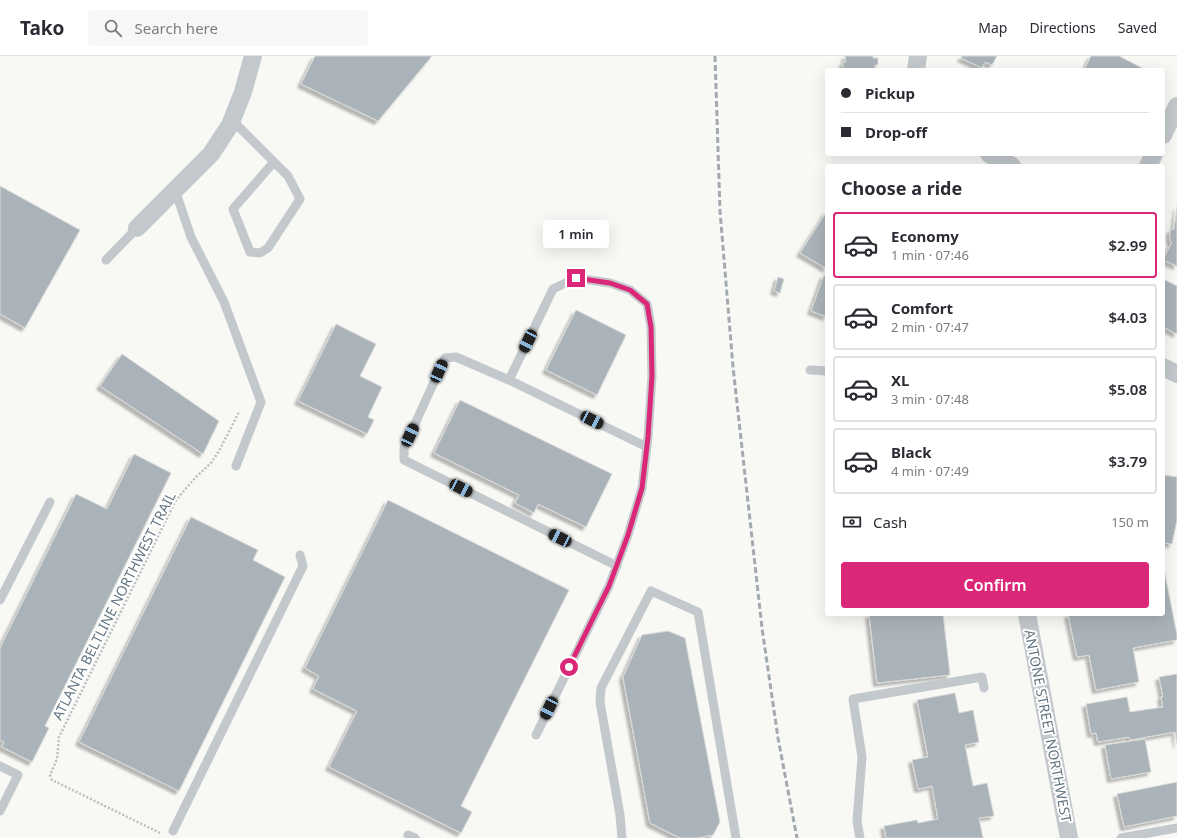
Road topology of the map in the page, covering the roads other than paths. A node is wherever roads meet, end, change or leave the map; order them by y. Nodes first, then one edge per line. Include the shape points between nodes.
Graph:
1 (253, 56) edge
2 (918, 56) edge
3 (916, 68) edge
4 (1177, 106) edge
5 (232, 120) junction
6 (1165, 131) edge
7 (990, 156) edge
8 (273, 163) junction
9 (1008, 164) edge
10 (175, 190) junction
11 (137, 228) joint
12 (106, 260) dead end
13 (1165, 368) edge
14 (810, 370) dead end
15 (825, 370) edge
16 (1177, 374) edge
17 (509, 380) junction
18 (647, 447) junction
19 (236, 466) dead end
20 (50, 502) dead end
21 (300, 554) dead end
22 (617, 566) junction
23 (0, 600) edge
24 (1027, 616) edge
25 (984, 688) dead end
26 (536, 735) dead end
27 (0, 766) edge
28 (0, 810) edge
29 (1177, 828) edge
30 (173, 830) dead end
31 (622, 838) edge
32 (736, 838) edge
33 (860, 838) edge
34 (1069, 838) edge
35 (1121, 838) edge

1 - 5 street via 244,92
2 - 3 street
4 - 6 street
5 - 8 lane
5 - 10 street via 211,154
7 - 9 street
8 - 8 lane via 288,176 300,199 268,248 260,253 250,252 233,209
10 - 11 street
10 - 19 lane via 191,237 224,302 261,402
11 - 12 lane
13 - 16 street
14 - 15 lane
17 - 18 lane
17 - 18 lane via 553,289 576,278 610,283 630,290 647,304 651,327 652,376
17 - 22 lane via 456,357 445,358 404,448 404,460
18 - 22 lane via 642,488
20 - 23 lane
21 - 30 lane via 303,566
22 - 26 lane
24 - 34 street, ANTONE STREET NORTHWEST
25 - 33 lane via 982,677 854,699 862,757 857,821
27 - 28 lane via 18,775
29 - 35 lane
31 - 32 lane via 600,702 601,688 651,590 698,612

